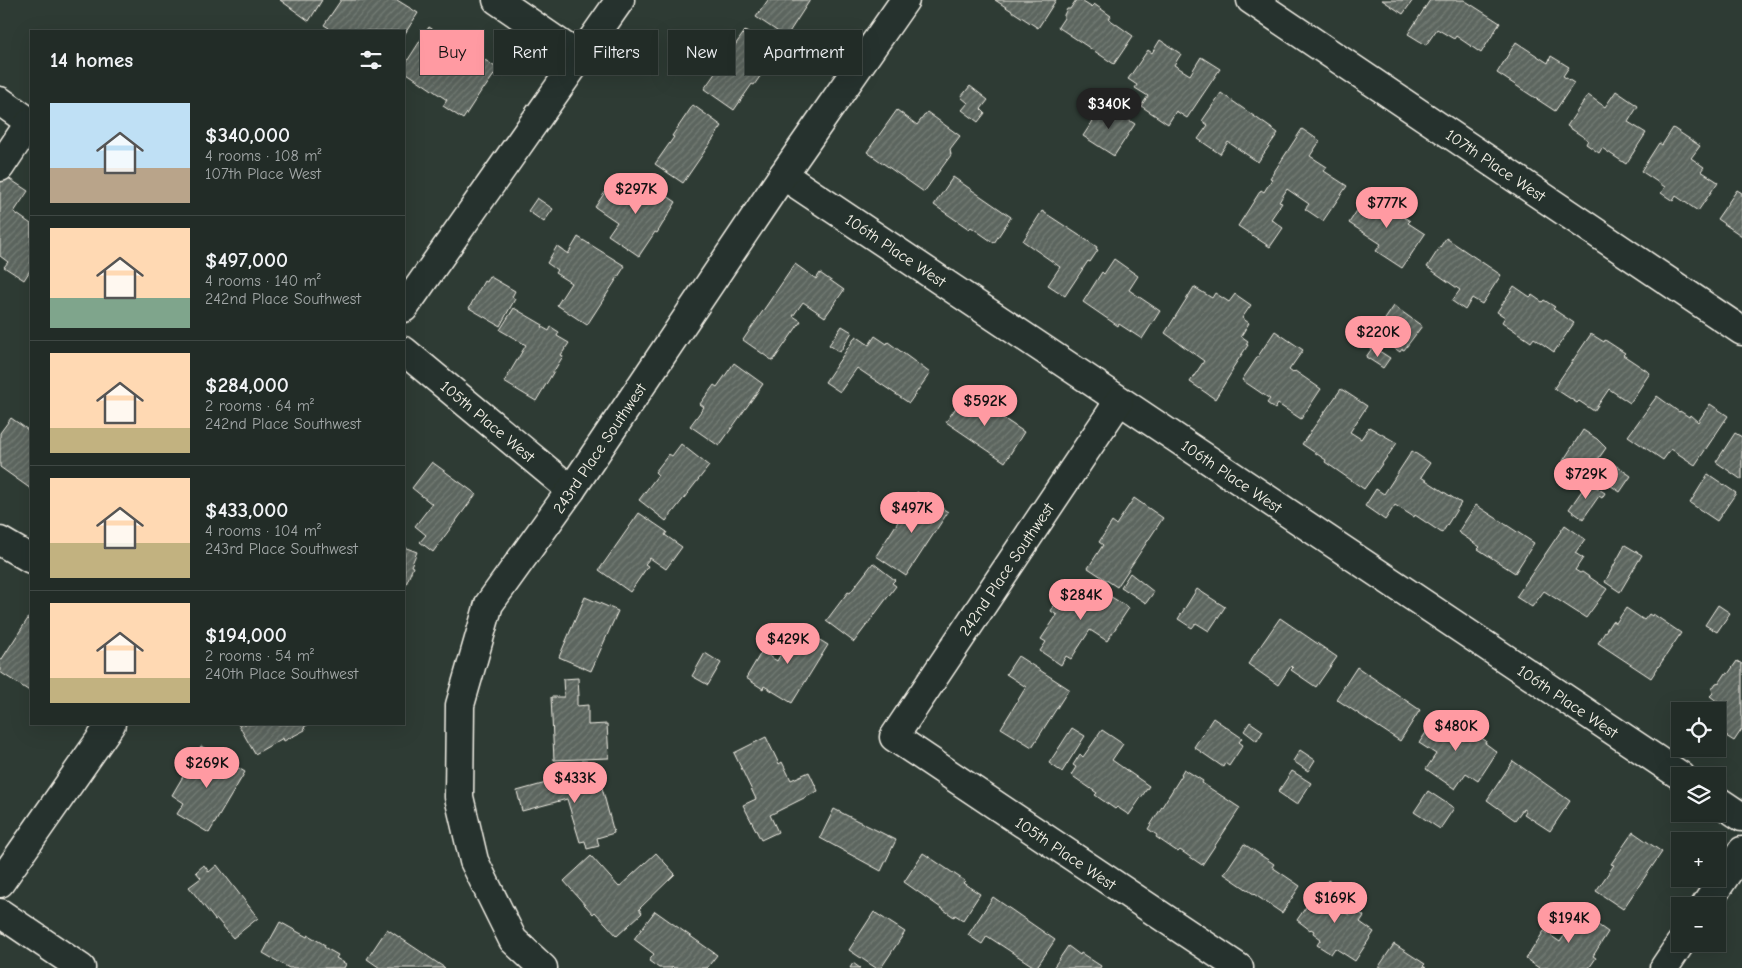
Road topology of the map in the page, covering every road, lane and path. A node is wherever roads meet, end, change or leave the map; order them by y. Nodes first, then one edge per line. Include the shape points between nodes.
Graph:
1 (497, 0) edge
2 (620, 0) edge
3 (905, 0) edge
4 (1251, 0) edge
5 (599, 30) edge
6 (575, 55) edge
7 (575, 65) edge
8 (0, 101) edge
9 (30, 121) edge
10 (30, 123) edge
11 (0, 167) edge
12 (784, 175) junction
13 (405, 307) edge
14 (1742, 331) edge
15 (405, 352) edge
16 (1119, 401) junction
17 (571, 490) junction
18 (0, 540) edge
19 (30, 559) edge
20 (110, 725) edge
21 (894, 737) joint
22 (1671, 769) edge
23 (1726, 806) edge
24 (1742, 817) edge
25 (1742, 852) edge
26 (0, 883) edge
27 (1711, 897) edge
28 (0, 913) edge
29 (1675, 952) edge
30 (81, 968) edge
31 (543, 968) edge
32 (1239, 968) edge
33 (1664, 968) edge

1 - 6 street
2 - 5 street
3 - 12 street, 243rd Place Southwest
4 - 14 street, 107th Place West
7 - 13 street
8 - 9 street
10 - 11 street
12 - 16 street, 106th Place West
12 - 17 street, 243rd Place Southwest
15 - 17 street, 105th Place West
16 - 21 street, 242nd Place Southwest
16 - 22 street, 106th Place West
17 - 31 street, 243rd Place Southwest via 489,604 460,705 459,797 474,861 513,940
18 - 19 street
20 - 26 street
21 - 32 street, 105th Place West
23 - 24 street
25 - 27 street
28 - 30 street
29 - 33 street

